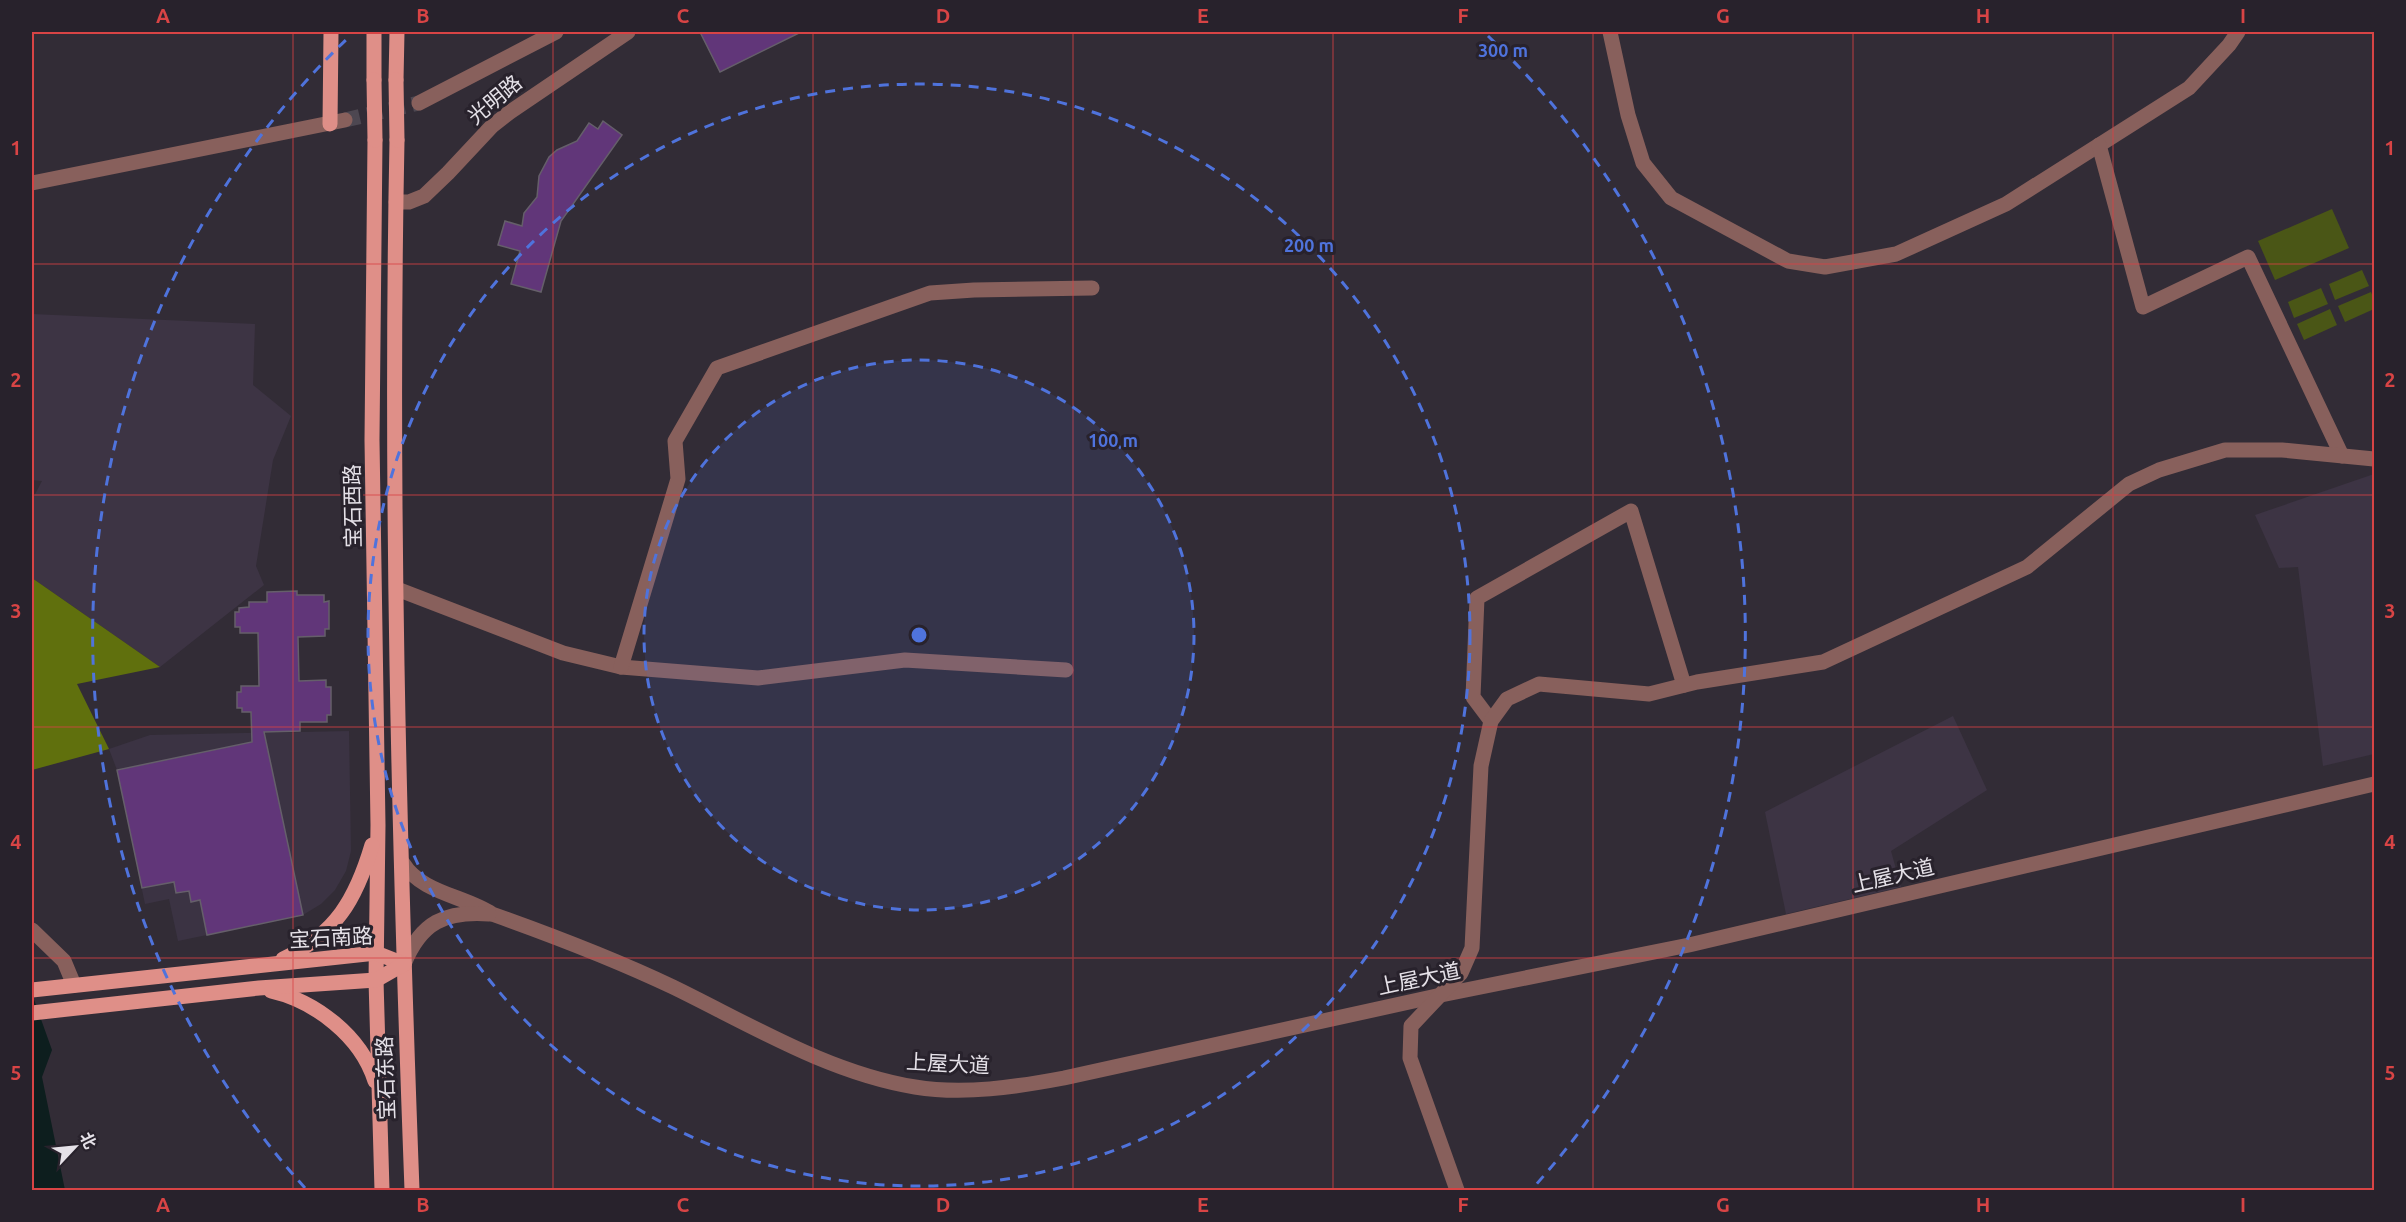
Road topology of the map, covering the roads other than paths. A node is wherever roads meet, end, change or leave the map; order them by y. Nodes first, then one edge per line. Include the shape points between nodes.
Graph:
1 (331, 32) edge
2 (374, 32) edge
3 (397, 32) edge
4 (556, 32) edge
5 (628, 32) edge
6 (1611, 32) edge
7 (2238, 32) edge
8 (419, 103) tunnel mouth
9 (345, 120) tunnel mouth
10 (330, 124) junction
11 (2099, 145) junction
12 (32, 183) edge
13 (396, 202) junction
14 (1092, 288) dead end
15 (2342, 456) junction
16 (2374, 459) edge
17 (397, 589) junction
18 (621, 667) junction
19 (1066, 669) dead end
20 (1684, 685) junction
21 (1491, 721) junction
22 (2374, 784) edge
23 (378, 825) junction
24 (403, 863) junction
25 (492, 914) junction
26 (32, 930) edge
27 (376, 953) junction
28 (274, 963) junction
29 (404, 964) junction
30 (376, 980) junction
31 (69, 986) junction
32 (259, 988) junction
33 (32, 990) edge
34 (1442, 995) junction
35 (32, 1013) edge
36 (378, 1093) junction
37 (382, 1191) edge
38 (412, 1191) edge
39 (1457, 1191) edge

1 - 10 main road
2 - 23 main road, 宝石西路, bridge via 372,418
3 - 13 main road, 宝石西路, bridge
4 - 8 street
5 - 13 street, 光明路 via 492,126 424,196
6 - 11 street via 1628,115 1643,163 1671,198 1788,261 1825,267 1896,254 2006,204
7 - 11 street via 2189,88
9 - 10 street
10 - 12 street
11 - 15 street via 2143,307 2248,257
13 - 17 main road, 宝石西路
14 - 18 street via 930,293 717,369 675,441 678,479
15 - 16 street
15 - 20 street via 2225,450 2159,470 2129,484 2027,567 1823,662
17 - 18 street via 562,653
17 - 24 main road, 宝石西路
18 - 19 street via 758,678 905,660
20 - 21 street via 1649,694 1539,684 1507,699
20 - 21 street via 1631,511 1477,598 1473,697
21 - 34 street via 1481,766 1473,948 1461,973
22 - 34 street, 上屋大道 via 1689,945
23 - 27 main road, 宝石西路
23 - 28 main road via 349,905 324,934
24 - 25 street, 上屋大道 via 413,876
24 - 29 main road, 宝石西路
25 - 29 street, 上屋大道 via 442,917 418,937
25 - 34 street, 上屋大道 via 621,963 814,1055 885,1081 918,1088 1026,1085
26 - 31 street via 64,961
27 - 28 main road, 宝石南路
27 - 29 main road, 宝石南路
27 - 30 main road, 宝石西路
28 - 31 main road, 宝石南路
29 - 30 main road, 宝石南路
29 - 38 main road, 宝石东路
30 - 32 main road, 宝石南路
30 - 36 main road, 宝石东路
31 - 33 main road, 宝石南路
32 - 35 main road, 宝石南路
32 - 36 main road via 285,994 334,1023 372,1070
34 - 39 street via 1411,1026 1410,1058
36 - 37 main road, 宝石东路

